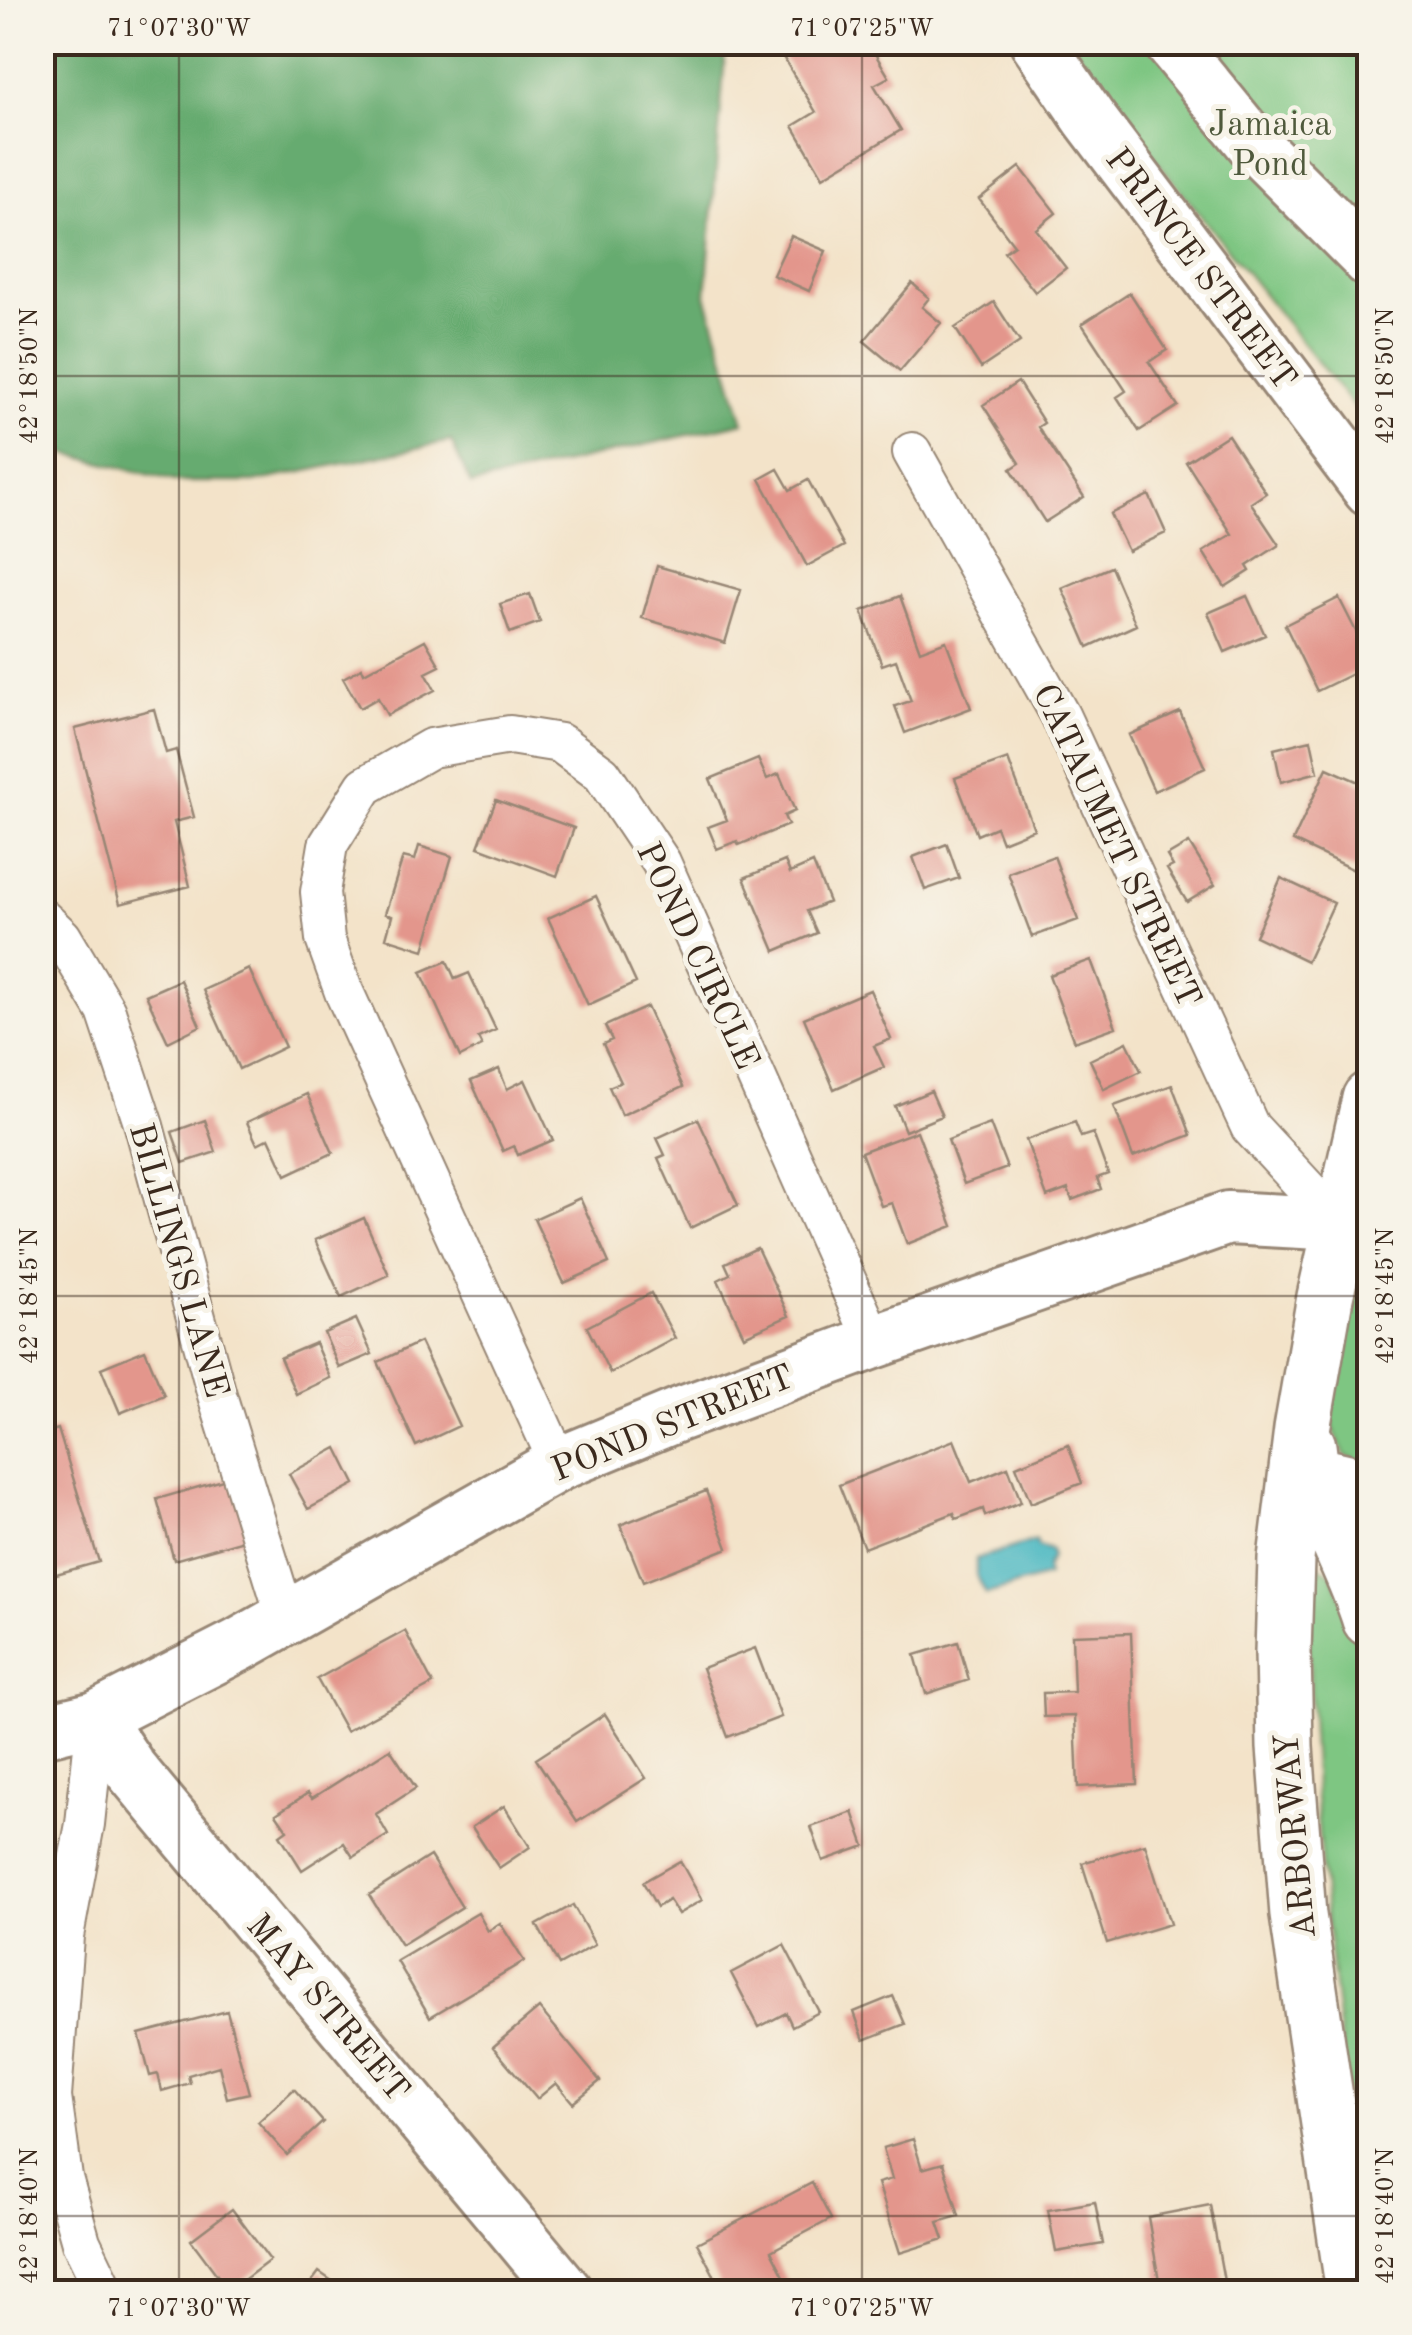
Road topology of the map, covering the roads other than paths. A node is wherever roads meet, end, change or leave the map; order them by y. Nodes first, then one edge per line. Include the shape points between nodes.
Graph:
1 (1038, 42) edge
2 (1170, 42) edge
3 (1370, 261) edge
4 (912, 452) dead end
5 (1370, 490) edge
6 (42, 918) edge
7 (1370, 1099) edge
8 (1340, 1224) junction
9 (874, 1342) junction
10 (1310, 1378) junction
11 (558, 1464) junction
12 (1313, 1474) junction
13 (1370, 1487) edge
14 (286, 1618) junction
15 (1370, 1619) edge
16 (96, 1718) junction
17 (42, 1730) edge
18 (105, 2292) edge
19 (566, 2292) edge
20 (1354, 2292) edge

1 - 5 street, PRINCE STREET
2 - 3 street via 1256,146
4 - 8 street, CATAUMET STREET via 1060,716 1250,1127
6 - 14 street, BILLINGS LANE via 62,938 106,1011
7 - 8 highway, ARBORWAY
8 - 9 street, POND STREET via 1228,1218
8 - 10 highway, ARBORWAY
9 - 11 street, POND STREET
9 - 11 street, POND CIRCLE via 661,862 602,774 560,743 526,737 431,748 365,786 328,845 320,892 326,940
10 - 12 highway, ARBORWAY
10 - 20 highway, ARBORWAY via 1284,1600 1285,1747 1303,1951
11 - 14 street, POND STREET
12 - 13 highway
12 - 15 highway, ARBORWAY
14 - 16 street, POND STREET
16 - 17 street, POND STREET
16 - 18 street via 64,1936 52,2097 63,2178 81,2242
16 - 19 street, MAY STREET via 131,1770

